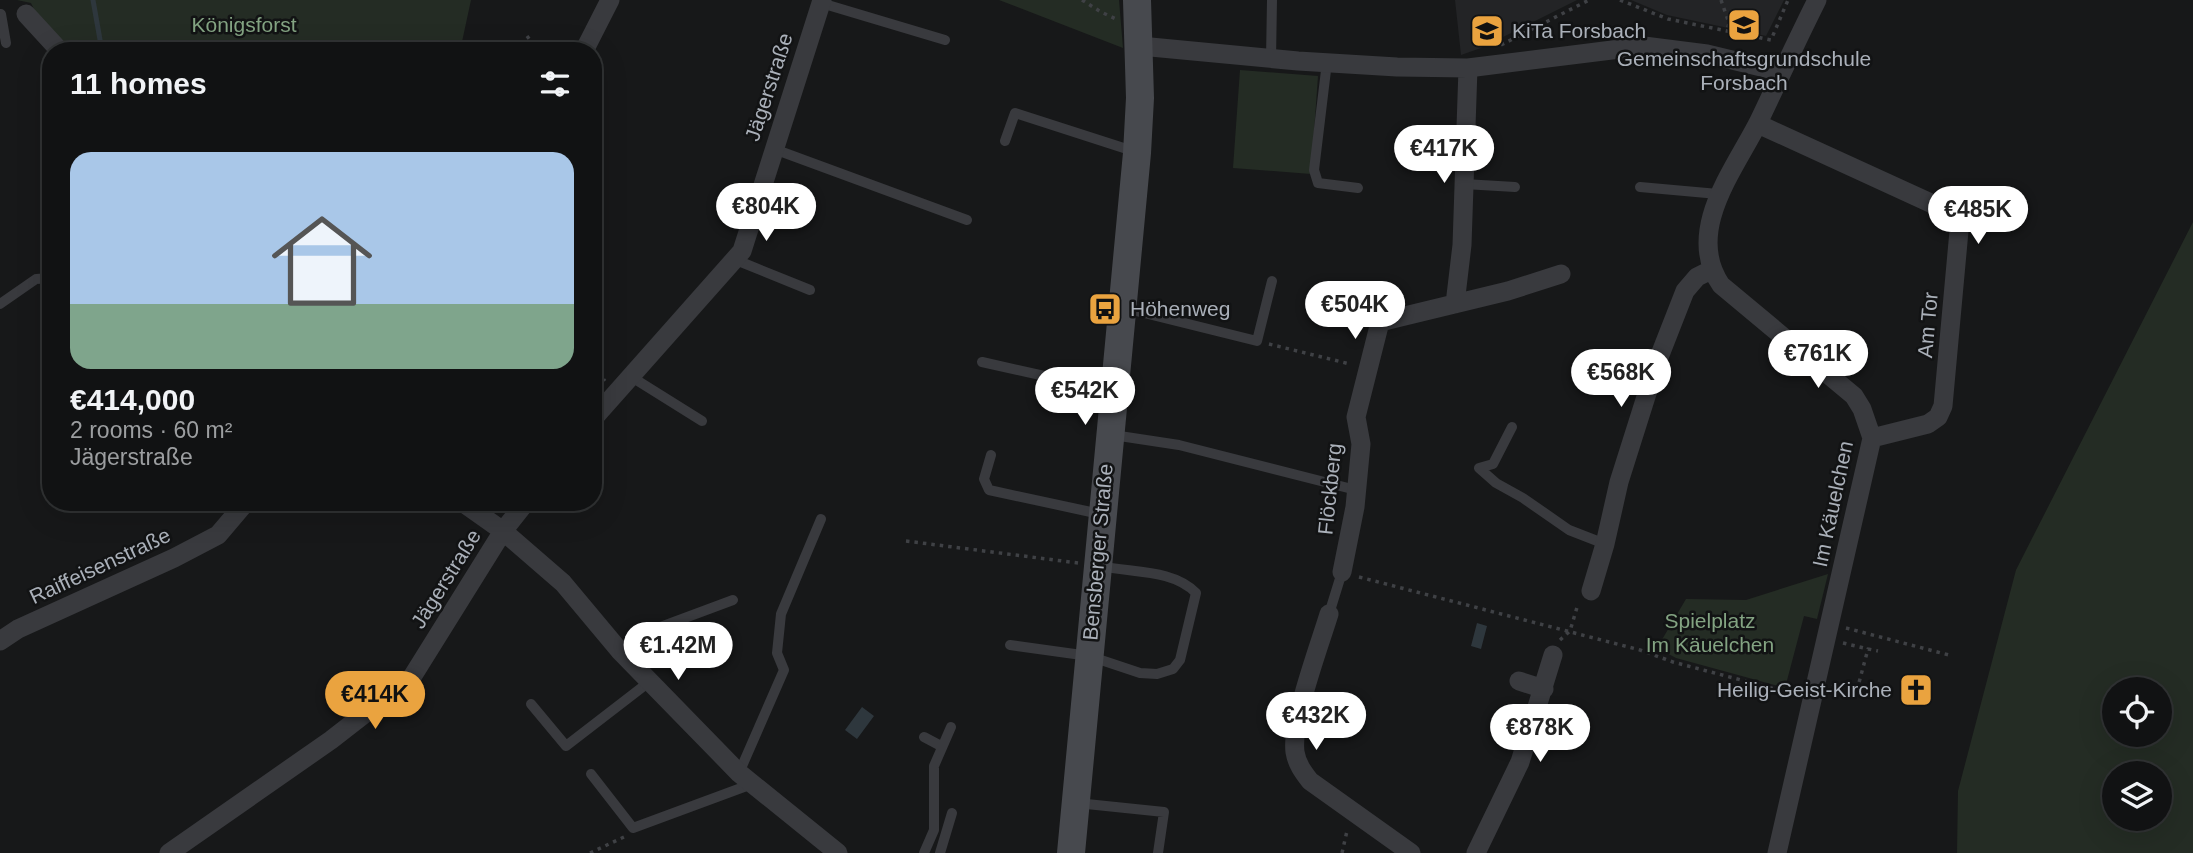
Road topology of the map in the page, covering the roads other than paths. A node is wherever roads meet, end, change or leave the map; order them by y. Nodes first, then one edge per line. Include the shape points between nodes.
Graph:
1 (610, 0) edge
2 (1272, 0) edge
3 (1817, 0) edge
4 (821, 2) edge
5 (1138, 7) edge
6 (1, 14) edge
7 (26, 14) dead end
8 (945, 40) dead end
9 (52, 42) edge
10 (589, 42) edge
11 (6, 43) dead end
12 (1140, 46) junction
13 (1271, 59) junction
14 (1327, 62) junction
15 (1468, 68) junction
16 (1782, 72) junction
17 (1758, 124) junction
18 (1005, 141) dead end
19 (773, 149) junction
20 (1137, 153) junction
21 (1464, 184) junction
22 (1515, 187) dead end
23 (1640, 187) dead end
24 (1359, 188) dead end
25 (1718, 194) junction
26 (967, 220) dead end
27 (736, 260) junction
28 (1711, 270) junction
29 (1561, 274) dead end
30 (42, 279) edge
31 (1272, 281) dead end
32 (810, 290) dead end
33 (0, 304) edge
34 (1455, 304) junction
35 (1122, 307) junction
36 (982, 362) dead end
37 (630, 376) junction
38 (1113, 391) junction
39 (602, 409) edge
40 (702, 421) dead end
41 (1512, 427) dead end
42 (1109, 434) junction
43 (1872, 438) junction
44 (990, 455) dead end
45 (1356, 490) junction
46 (238, 511) edge
47 (475, 511) edge
48 (519, 511) edge
49 (1102, 514) junction
50 (821, 519) dead end
51 (503, 531) junction
52 (1605, 544) junction
53 (1097, 565) junction
54 (1342, 572) joint
55 (1591, 591) road end
56 (733, 600) dead end
57 (1329, 614) joint
58 (0, 641) edge
59 (1010, 645) dead end
60 (619, 650) junction
61 (1553, 655) dead end
62 (1089, 656) junction
63 (1519, 681) dead end
64 (649, 682) junction
65 (1544, 689) junction
66 (531, 704) dead end
67 (951, 727) dead end
68 (924, 737) dead end
69 (941, 746) junction
70 (591, 774) dead end
71 (746, 778) junction
72 (1075, 803) junction
73 (952, 813) dead end
74 (169, 853) edge
75 (838, 853) edge
76 (924, 853) edge
77 (940, 853) edge
78 (1071, 853) edge
79 (1158, 853) edge
80 (1411, 853) edge
81 (1476, 853) edge
82 (1777, 853) edge

1 - 10 street
2 - 13 lane
3 - 16 street
4 - 8 lane, Jägerstraße
4 - 19 street, Jägerstraße
5 - 12 main road, Bensberger Straße
6 - 11 lane
7 - 9 street
12 - 13 street
12 - 20 main road, Bensberger Straße
13 - 14 street
14 - 15 street
14 - 24 lane via 1314,170 1318,183
15 - 16 street via 1644,46 1707,54
15 - 21 street
16 - 17 street
17 - 25 street
17 - 43 street, Am Tor via 1948,211 1956,220 1959,231 1944,406 1928,424
18 - 20 lane via 1015,113
19 - 26 lane
19 - 27 street, Jägerstraße
20 - 35 main road, Bensberger Straße
21 - 22 lane
21 - 34 street
23 - 25 lane
25 - 28 street via 1710,225
27 - 32 lane
27 - 37 street, Jägerstraße
28 - 43 street, Im Käuelchen via 1721,285 1853,396 1863,409
28 - 52 street via 1685,291 1656,365 1619,482
29 - 34 street, Flöckberg
30 - 33 lane
31 - 35 lane via 1257,341
34 - 45 street, Flöckberg via 1380,322 1356,417 1361,444
35 - 38 main road, Bensberger Straße
36 - 38 lane
37 - 39 street, Jägerstraße
37 - 40 lane
38 - 42 main road, Bensberger Straße
41 - 52 lane via 1493,464 1479,468 1569,530
42 - 45 lane via 1179,445
42 - 49 main road, Bensberger Straße
43 - 82 street, Im Käuelchen
44 - 49 lane via 984,479 989,490
45 - 54 street, Flöckberg
46 - 58 street, Raiffeisenstraße via 218,535
47 - 51 street
48 - 51 street, Jägerstraße
49 - 53 main road, Bensberger Straße
50 - 71 lane via 781,614 777,653 784,670
51 - 60 street via 563,583
51 - 74 street, Jägerstraße via 412,677 331,740
52 - 55 street
53 - 62 main road, Bensberger Straße
53 - 62 lane via 1176,579 1196,593 1180,660 1173,669 1140,673
54 - 57 lane
56 - 60 lane via 639,635
57 - 80 street via 1298,718 1295,752 1300,768 1310,781
59 - 62 lane
60 - 64 street
61 - 65 street
62 - 72 main road, Bensberger Straße
63 - 65 street
64 - 66 lane via 566,746
64 - 71 street
65 - 81 street via 1520,762
67 - 69 lane
68 - 69 lane
69 - 76 lane via 934,766 934,830
70 - 71 lane via 633,828
71 - 75 street
72 - 78 main road, Bensberger Straße
72 - 79 lane via 1164,812
73 - 77 lane

